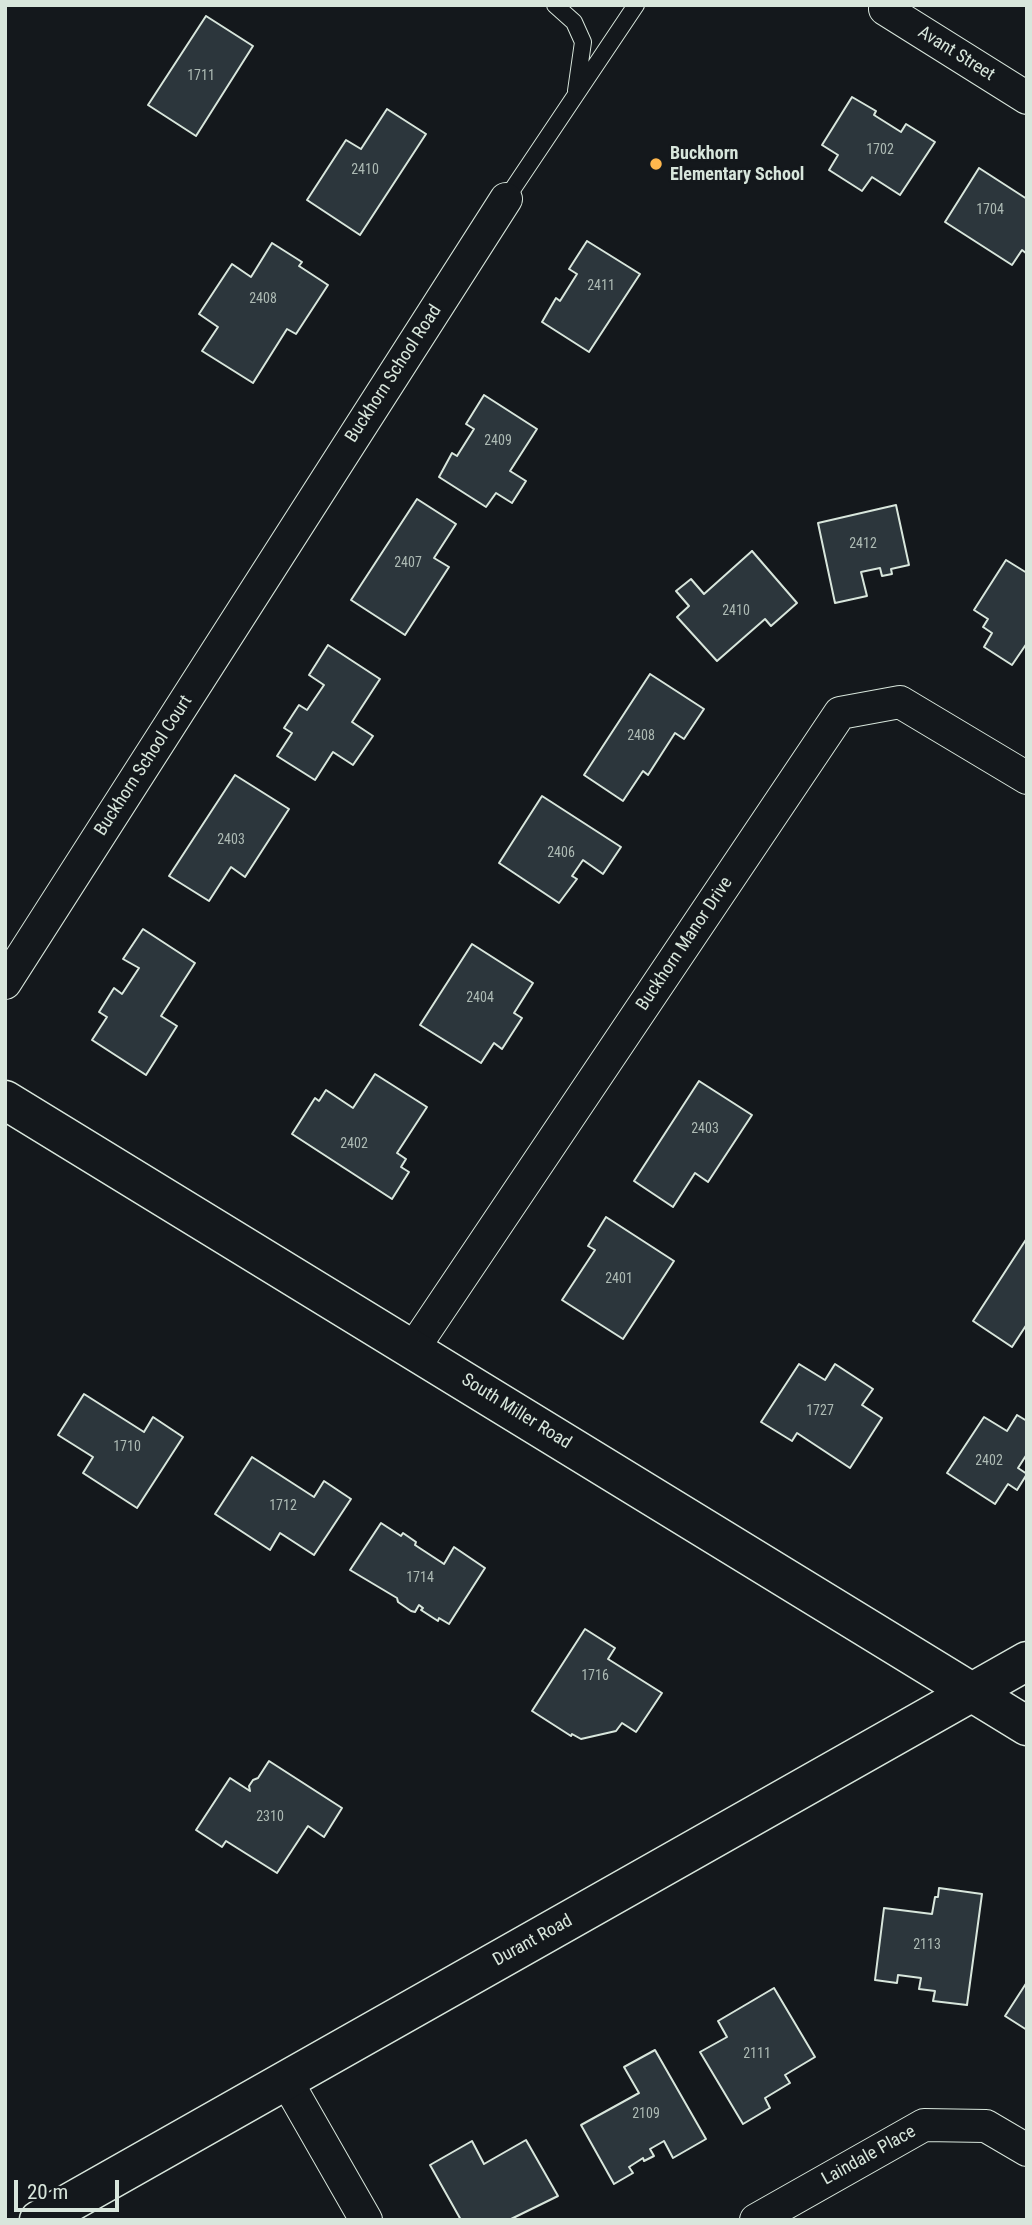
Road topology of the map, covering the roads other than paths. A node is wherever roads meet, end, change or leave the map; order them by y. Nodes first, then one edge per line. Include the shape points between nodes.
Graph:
1 (555, 5) edge
2 (636, 5) edge
3 (882, 7) edge
4 (575, 97) junction
5 (1027, 98) edge
6 (506, 199) joint
7 (283, 549) joint
8 (1027, 778) edge
9 (5, 984) edge
10 (5, 1100) edge
11 (414, 1349) junction
12 (1027, 1661) edge
13 (972, 1692) junction
14 (1027, 1726) edge
15 (286, 2080) junction
16 (1027, 2150) edge
17 (39, 2220) edge
18 (366, 2220) edge
19 (757, 2220) edge

1 - 4 lane via 573,22 583,42
2 - 4 lane
3 - 5 street, Avant Street
4 - 6 lane
6 - 7 street, Buckhorn School Road
7 - 9 street, Buckhorn School Court
8 - 11 street, Buckhorn Manor Drive via 900,702 840,713
10 - 11 street, South Miller Road
11 - 13 street, South Miller Road
12 - 13 street, Durant Road
13 - 14 street, South Miller Road
13 - 15 street, Durant Road
15 - 17 street, Durant Road
15 - 18 street
16 - 19 street, Laindale Place via 986,2126 923,2126

